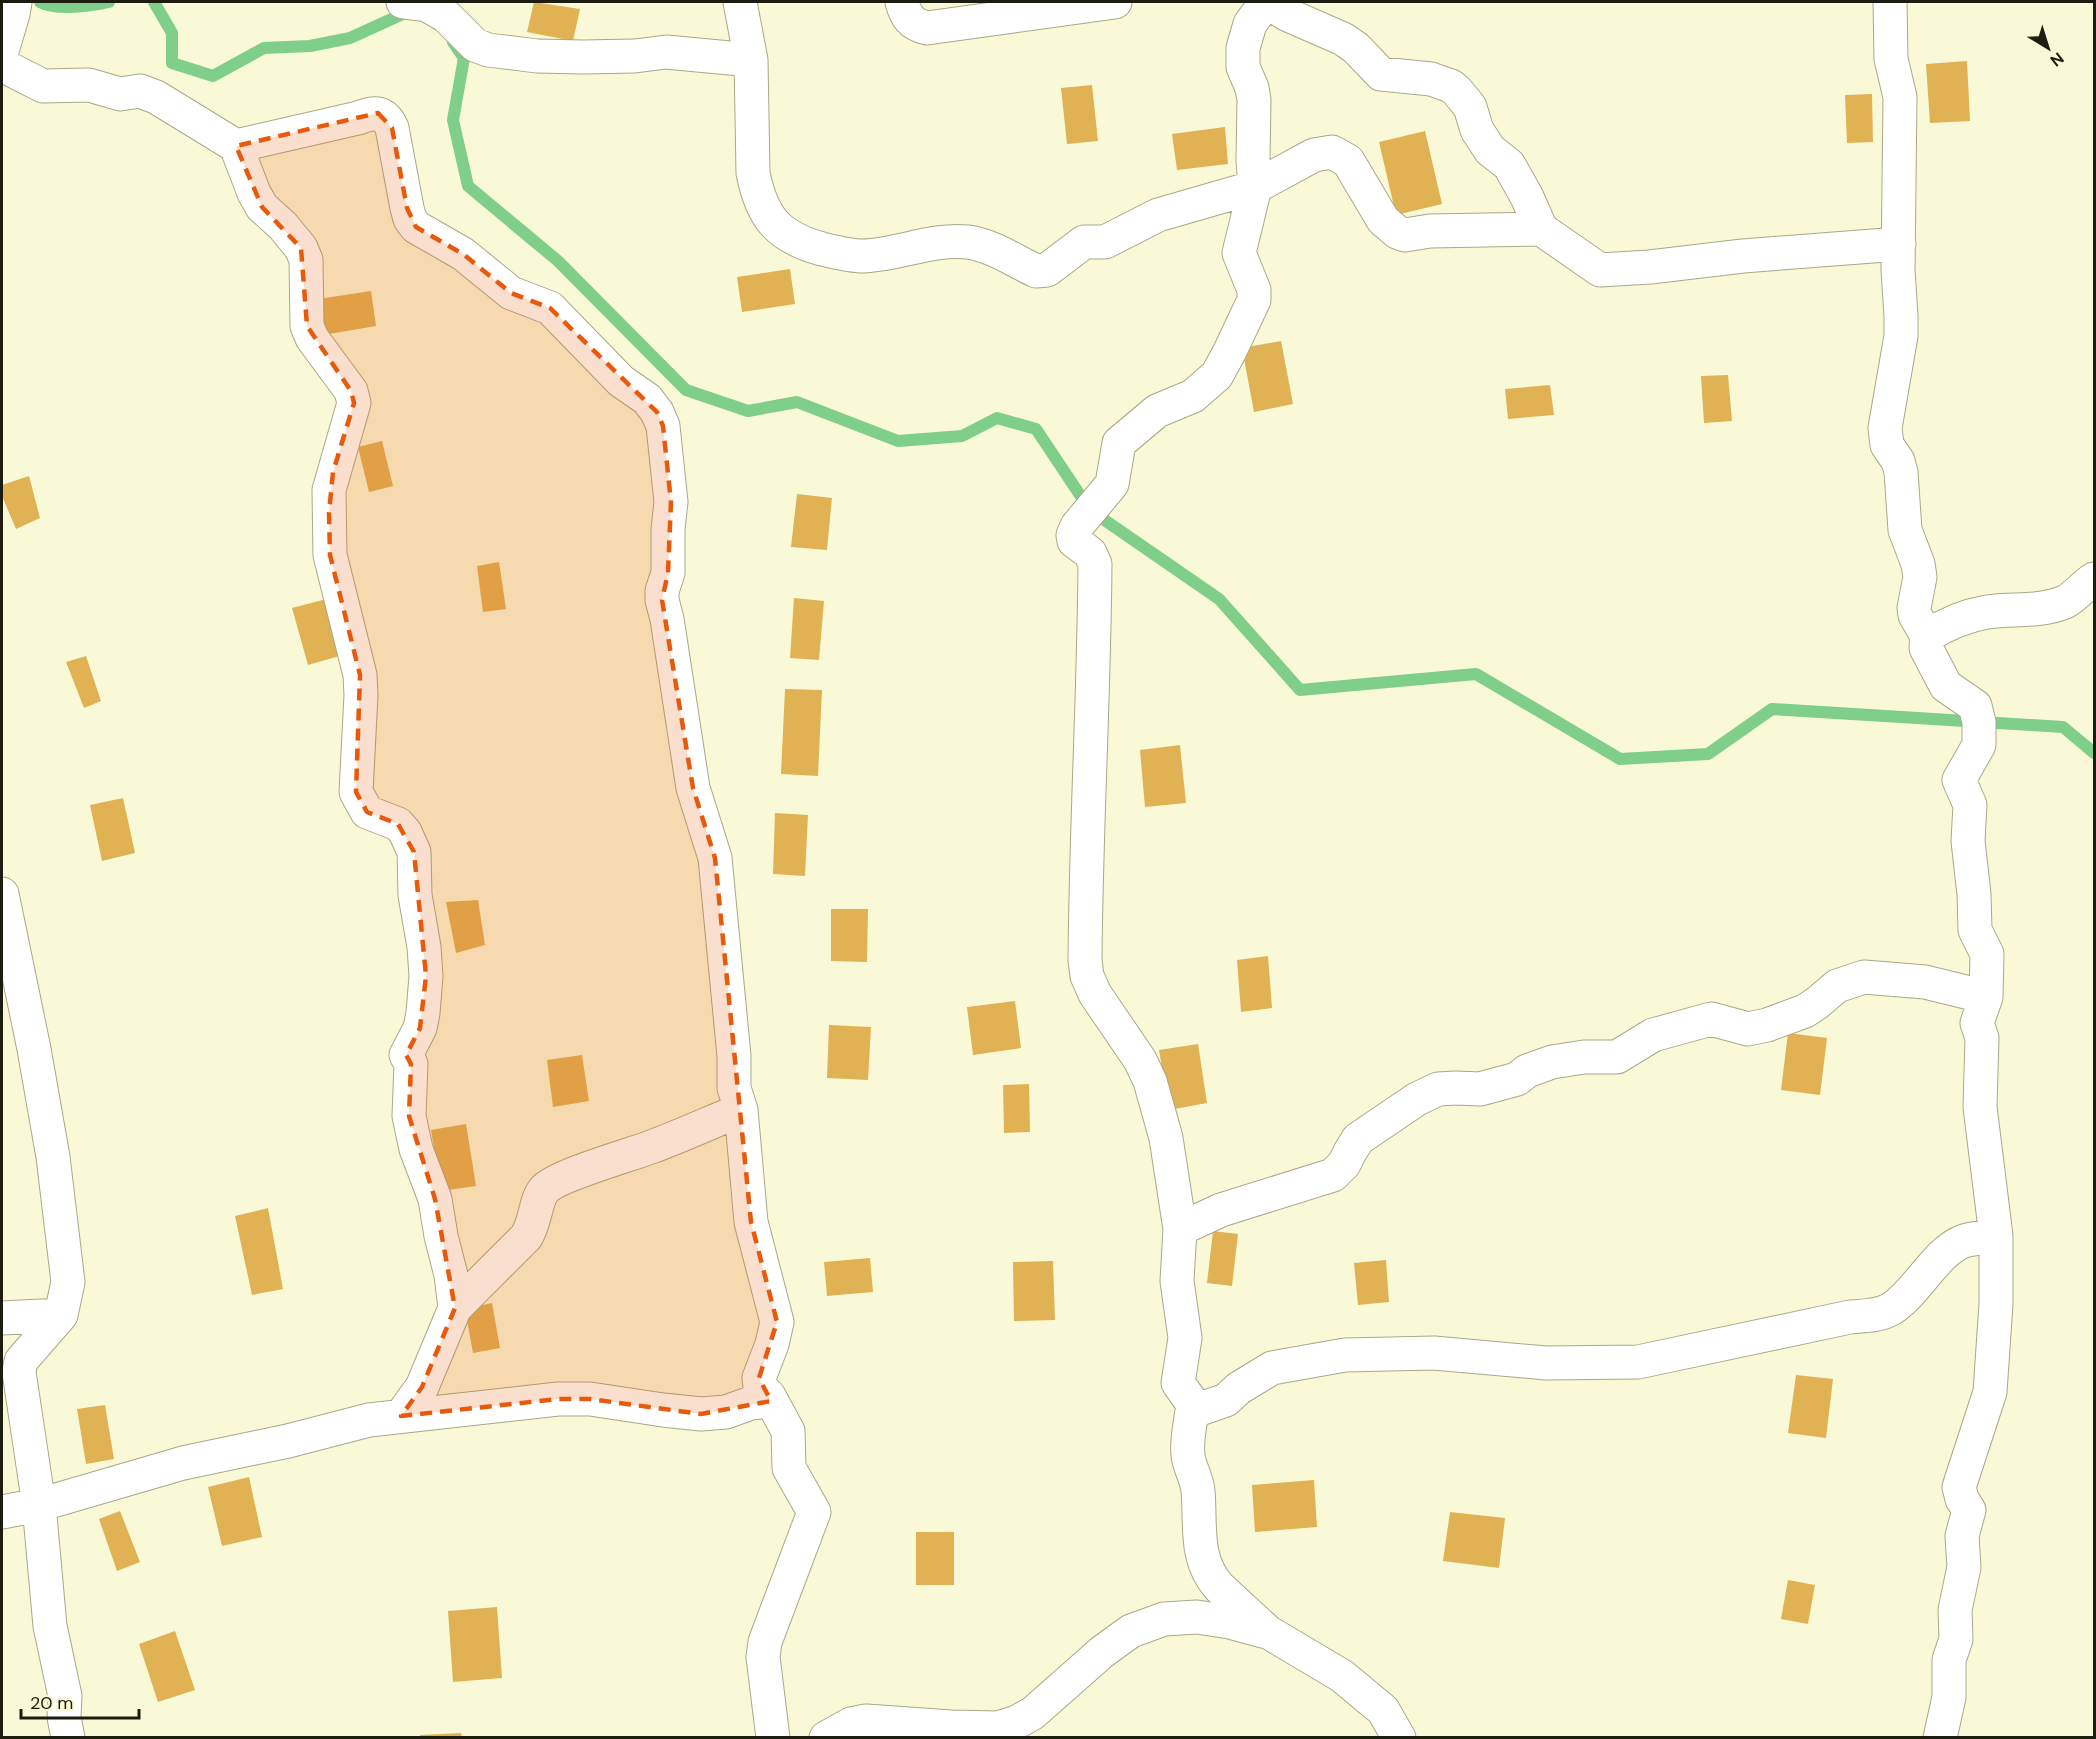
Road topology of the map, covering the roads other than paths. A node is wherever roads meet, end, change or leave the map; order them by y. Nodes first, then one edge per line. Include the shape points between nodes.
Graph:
1 (15, 2) edge
2 (403, 2) edge
3 (740, 2) edge
4 (902, 2) edge
5 (1115, 2) edge
6 (1266, 2) edge
7 (1890, 2) edge
8 (2, 51) edge
9 (751, 60) junction
10 (2, 66) edge
11 (236, 146) junction
12 (1255, 187) junction
13 (1541, 229) junction
14 (1899, 244) junction
15 (2094, 579) edge
16 (1927, 636) junction
17 (2, 894) edge
18 (1986, 997) junction
19 (741, 1110) junction
20 (1180, 1228) junction
21 (1996, 1236) junction
22 (455, 1308) junction
23 (61, 1315) junction
24 (2, 1318) edge
25 (771, 1401) junction
26 (1193, 1404) junction
27 (401, 1416) junction
28 (39, 1505) junction
29 (2, 1512) edge
30 (1268, 1632) junction
31 (62, 1731) edge
32 (773, 1737) edge
33 (826, 1737) edge
34 (1399, 1737) edge
35 (1940, 1737) edge

1 - 8 street
2 - 9 street via 427,5 446,16 476,45 488,50 583,57 666,52
3 - 9 street
4 - 5 street via 910,21 927,28
6 - 12 street via 1250,24 1243,48 1243,67 1254,100
6 - 13 street via 1342,39 1381,74 1431,79 1451,86 1470,107 1477,130 1490,150 1509,165
7 - 14 street via 1891,59 1900,97
9 - 12 street via 753,173 758,196 779,230 805,244 835,252 862,256 969,242 1041,272 1084,242 1106,242 1158,215
10 - 11 street via 43,86 90,85 120,94 140,91
11 - 19 street via 378,113 392,128 407,208 416,227 463,254 511,292 550,309 657,412 663,426 671,502 668,573 662,600 693,788 714,858 734,1088
11 - 22 street via 262,207 301,248 306,260 307,326 351,391 354,403 333,472 329,513 333,572 360,675 356,792 367,812 398,824 414,852 415,895 426,976 420,1028 406,1054 411,1064 409,1116 416,1149 435,1198
12 - 13 street via 1314,155 1332,152 1348,161 1383,220 1404,235
12 - 20 street via 1239,253 1254,290 1254,300 1230,351 1208,385 1157,411 1119,443 1112,484 1073,535 1095,564 1086,856 1087,976 1150,1081 1166,1138
13 - 14 street via 1600,270
14 - 16 street via 1901,336 1885,428 1887,446 1901,472 1905,530 1918,564 1915,615
15 - 16 street via 2067,601 2035,610 1988,612 1958,619
16 - 18 street via 1926,648 1946,686 1975,706 1979,722 1979,745 1959,780 1970,805 1968,841 1975,930 1987,954
17 - 23 street via 53,1157 68,1282
18 - 20 street via 1925,982 1864,977 1837,986 1805,1011 1767,1025 1748,1029 1712,1019 1653,1035 1617,1057 1552,1062 1517,1079 1480,1089 1438,1089 1358,1139 1333,1175 1221,1210
18 - 21 street via 1977,1023 1982,1038 1980,1107
19 - 22 street via 545,1188 526,1237
19 - 25 street via 751,1222 777,1322 759,1378 760,1387
20 - 26 street via 1178,1281 1185,1338 1178,1383
21 - 26 street via 1963,1241 1949,1250 1902,1300 1881,1314 1850,1317 1638,1362 1546,1363 1434,1353 1345,1355 1272,1368 1226,1400 1203,1408
21 - 35 street via 1990,1392 1959,1487 1969,1510 1962,1536 1964,1567 1954,1610 1956,1639 1949,1660 1949,1697
22 - 27 street via 422,1387
23 - 24 street
23 - 28 street via 21,1361 19,1372
25 - 27 street via 701,1414 591,1399 558,1399
25 - 32 street via 788,1431 789,1468 814,1512 765,1642 763,1657
26 - 30 street via 1188,1457 1198,1490 1203,1560 1212,1580
27 - 28 street via 183,1463
28 - 29 street
28 - 31 street via 50,1626 65,1696
30 - 33 street via 1197,1617 1164,1619 1131,1631 1017,1722 998,1728 866,1721
30 - 34 street via 1342,1676 1383,1710

